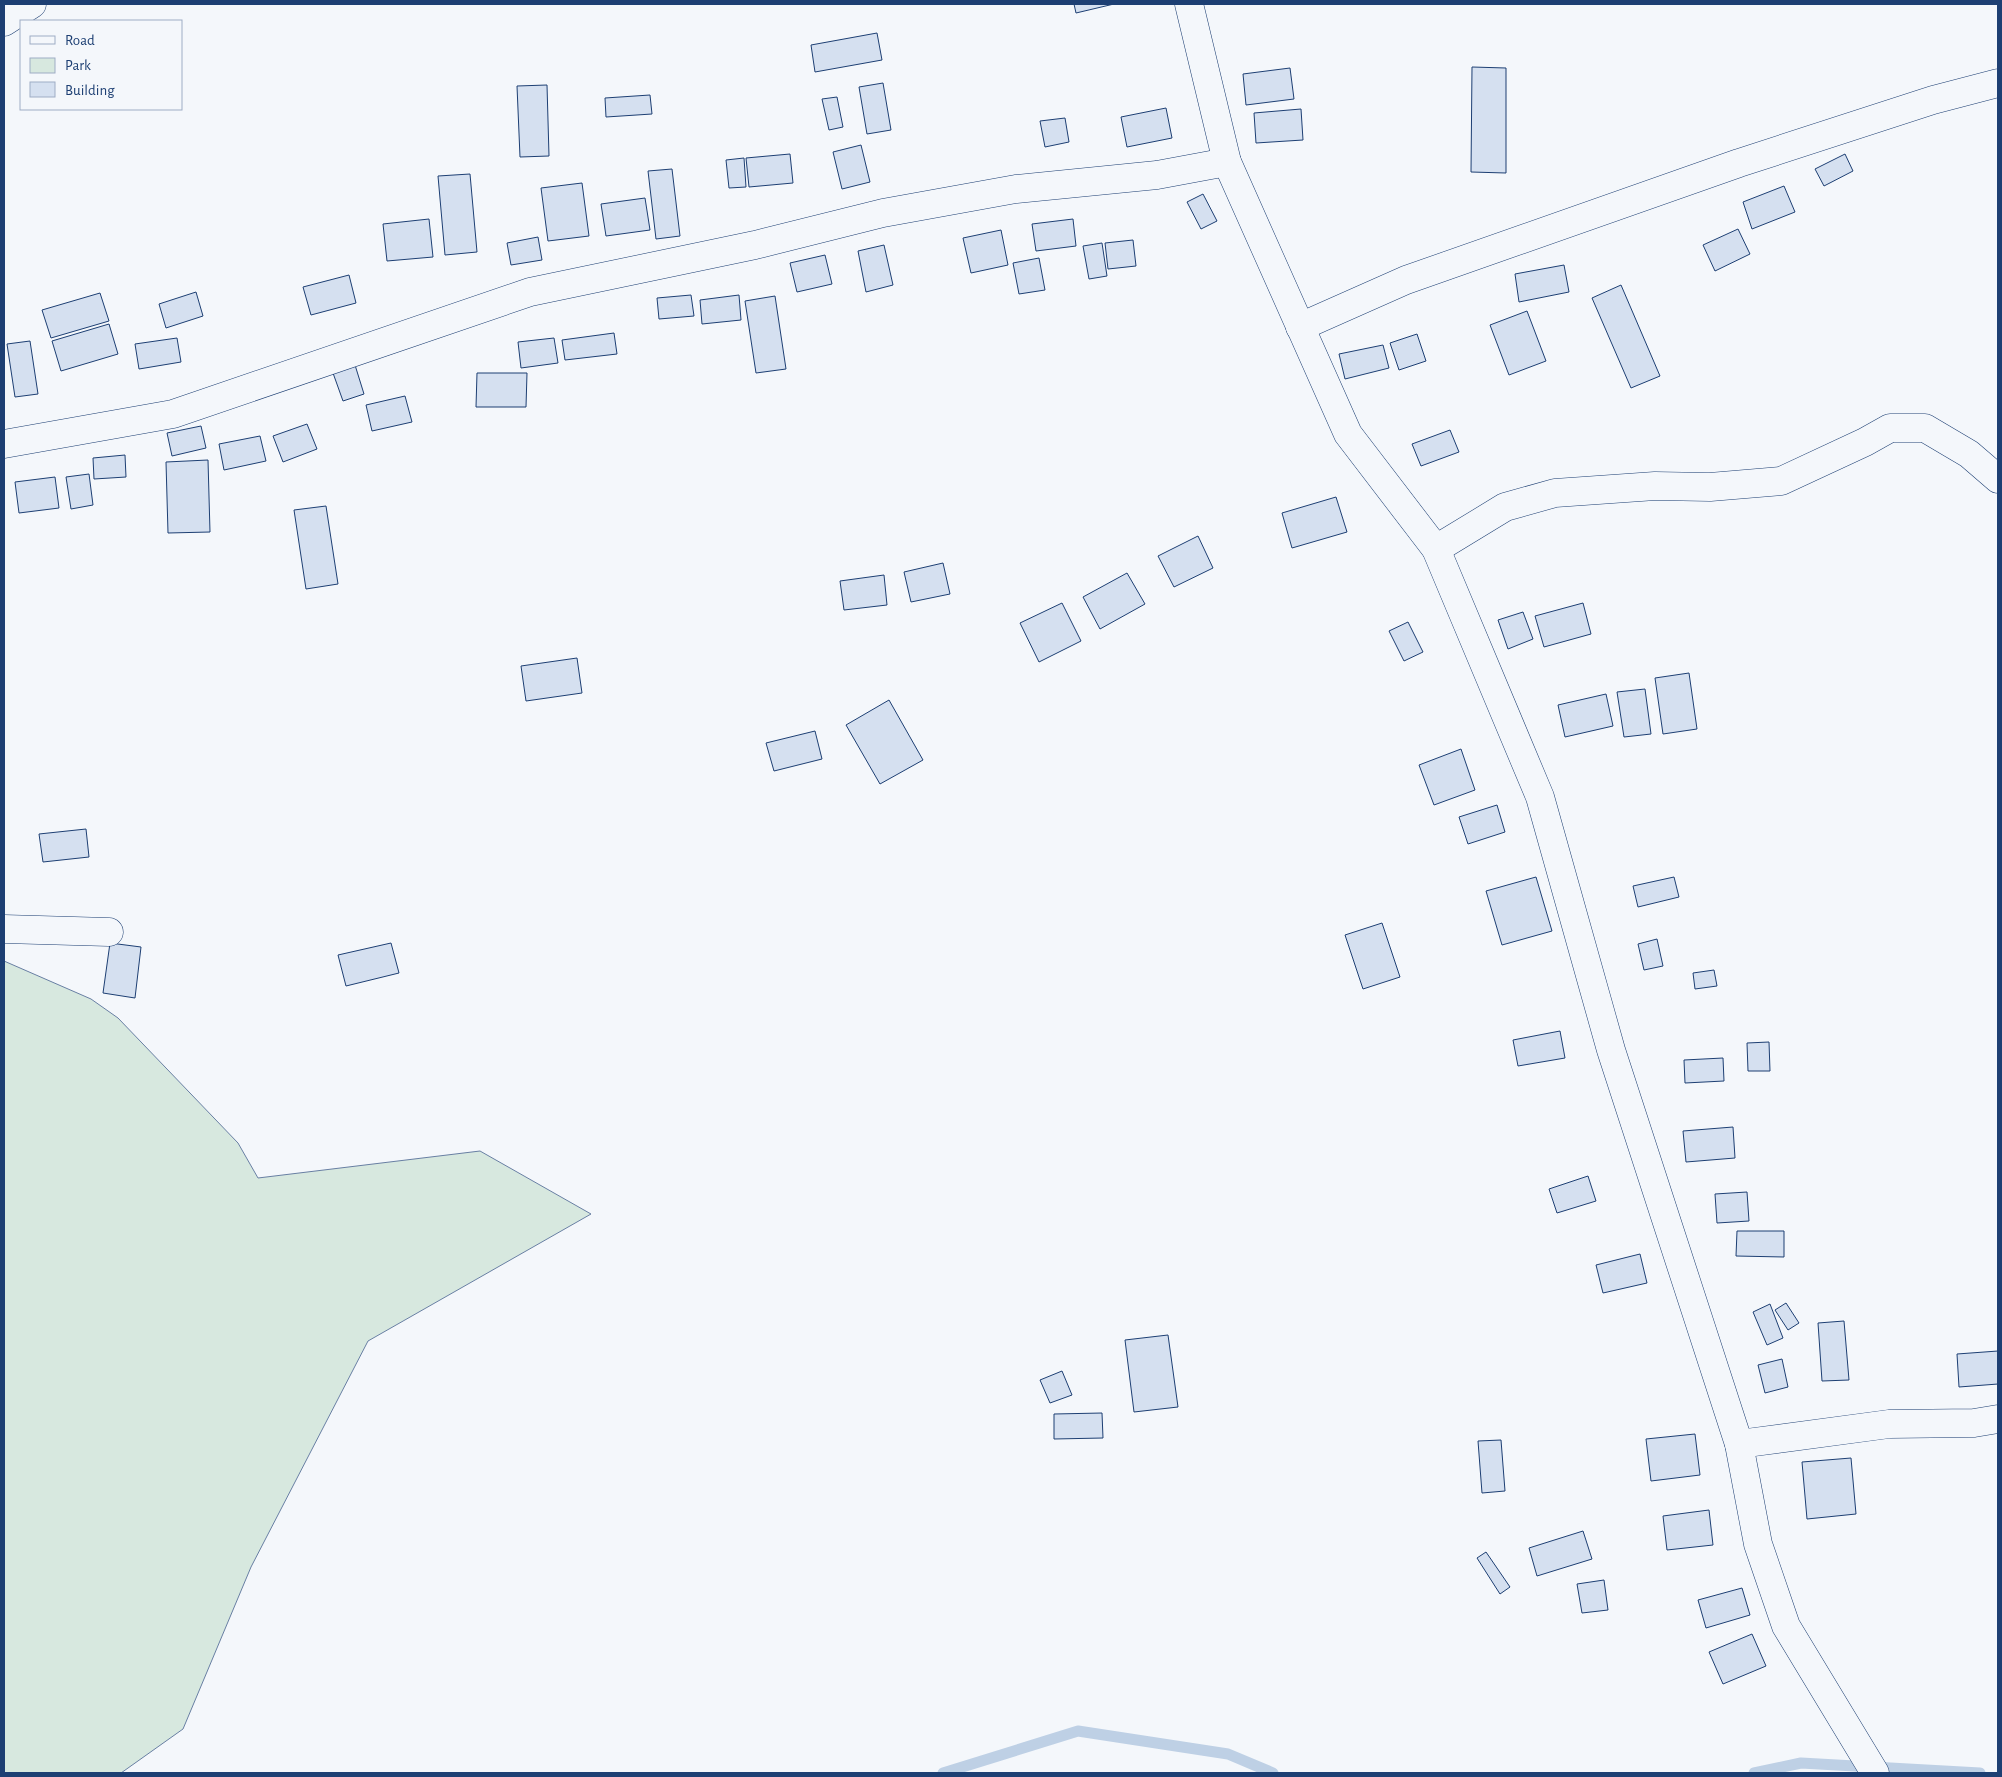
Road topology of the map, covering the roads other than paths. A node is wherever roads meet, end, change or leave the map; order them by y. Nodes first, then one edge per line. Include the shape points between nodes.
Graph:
1 (32, 4) edge
2 (1189, 4) edge
3 (4, 22) edge
4 (1998, 83) edge
5 (1227, 162) junction
6 (1300, 327) junction
7 (4, 444) edge
8 (1998, 479) edge
9 (1436, 549) junction
10 (4, 929) edge
11 (109, 932) dead end
12 (1998, 1419) edge
13 (1739, 1444) junction
14 (1875, 1773) edge

1 - 3 street
2 - 5 street
4 - 6 street via 1933,100 1739,163 1406,280
5 - 6 street
5 - 7 street via 1157,175 1016,189 883,213 755,245 530,292 173,414
6 - 9 street via 1348,434
8 - 9 street via 1969,454 1925,428 1890,428 1781,481 1555,494 1505,507
9 - 13 street via 1540,797 1611,1050
10 - 11 street
12 - 13 street via 1974,1423 1889,1424
13 - 14 street via 1758,1544 1786,1626

